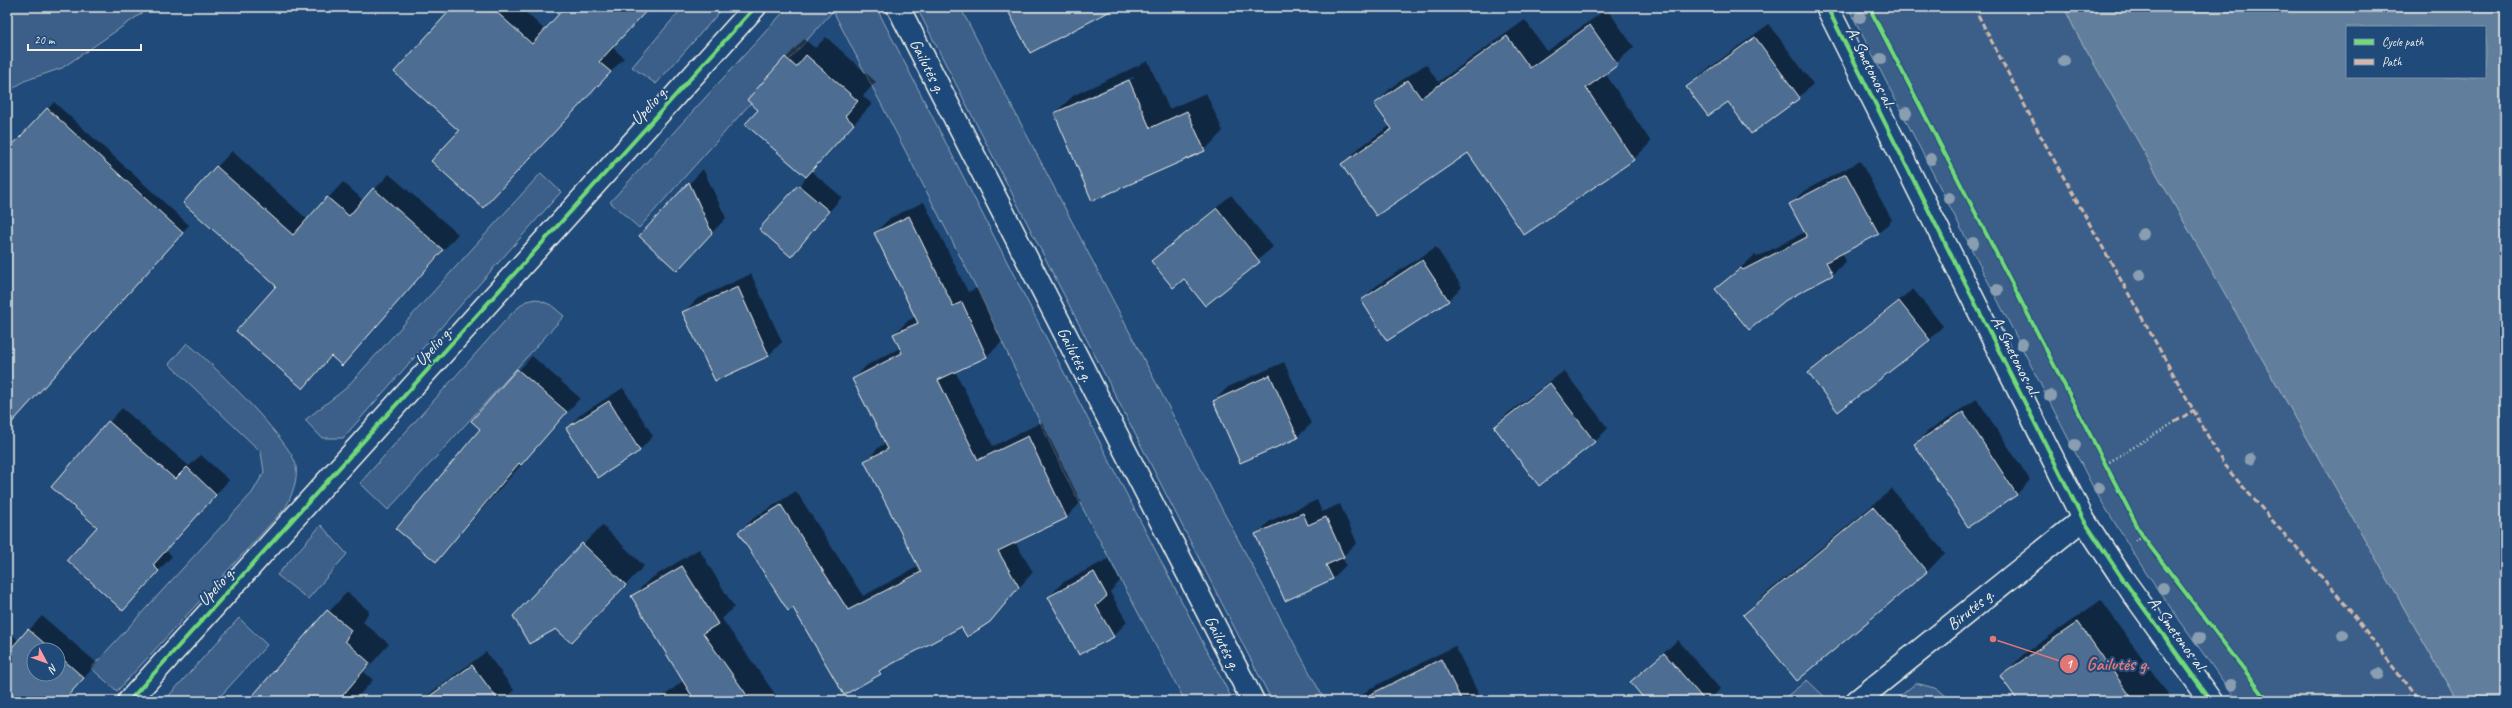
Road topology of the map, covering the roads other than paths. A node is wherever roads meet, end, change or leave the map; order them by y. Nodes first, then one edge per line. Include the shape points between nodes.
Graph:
1 (755, 7) edge
2 (898, 7) edge
3 (1827, 7) edge
4 (2083, 518) junction
5 (130, 701) edge
6 (1253, 701) edge
7 (1857, 701) edge
8 (2211, 701) edge

1 - 5 street, Upelio g.
2 - 6 street, Gailutės g.
3 - 4 street, A. Smetonos al.
4 - 7 street, Birutės g.
4 - 8 street, A. Smetonos al. via 2122,578

